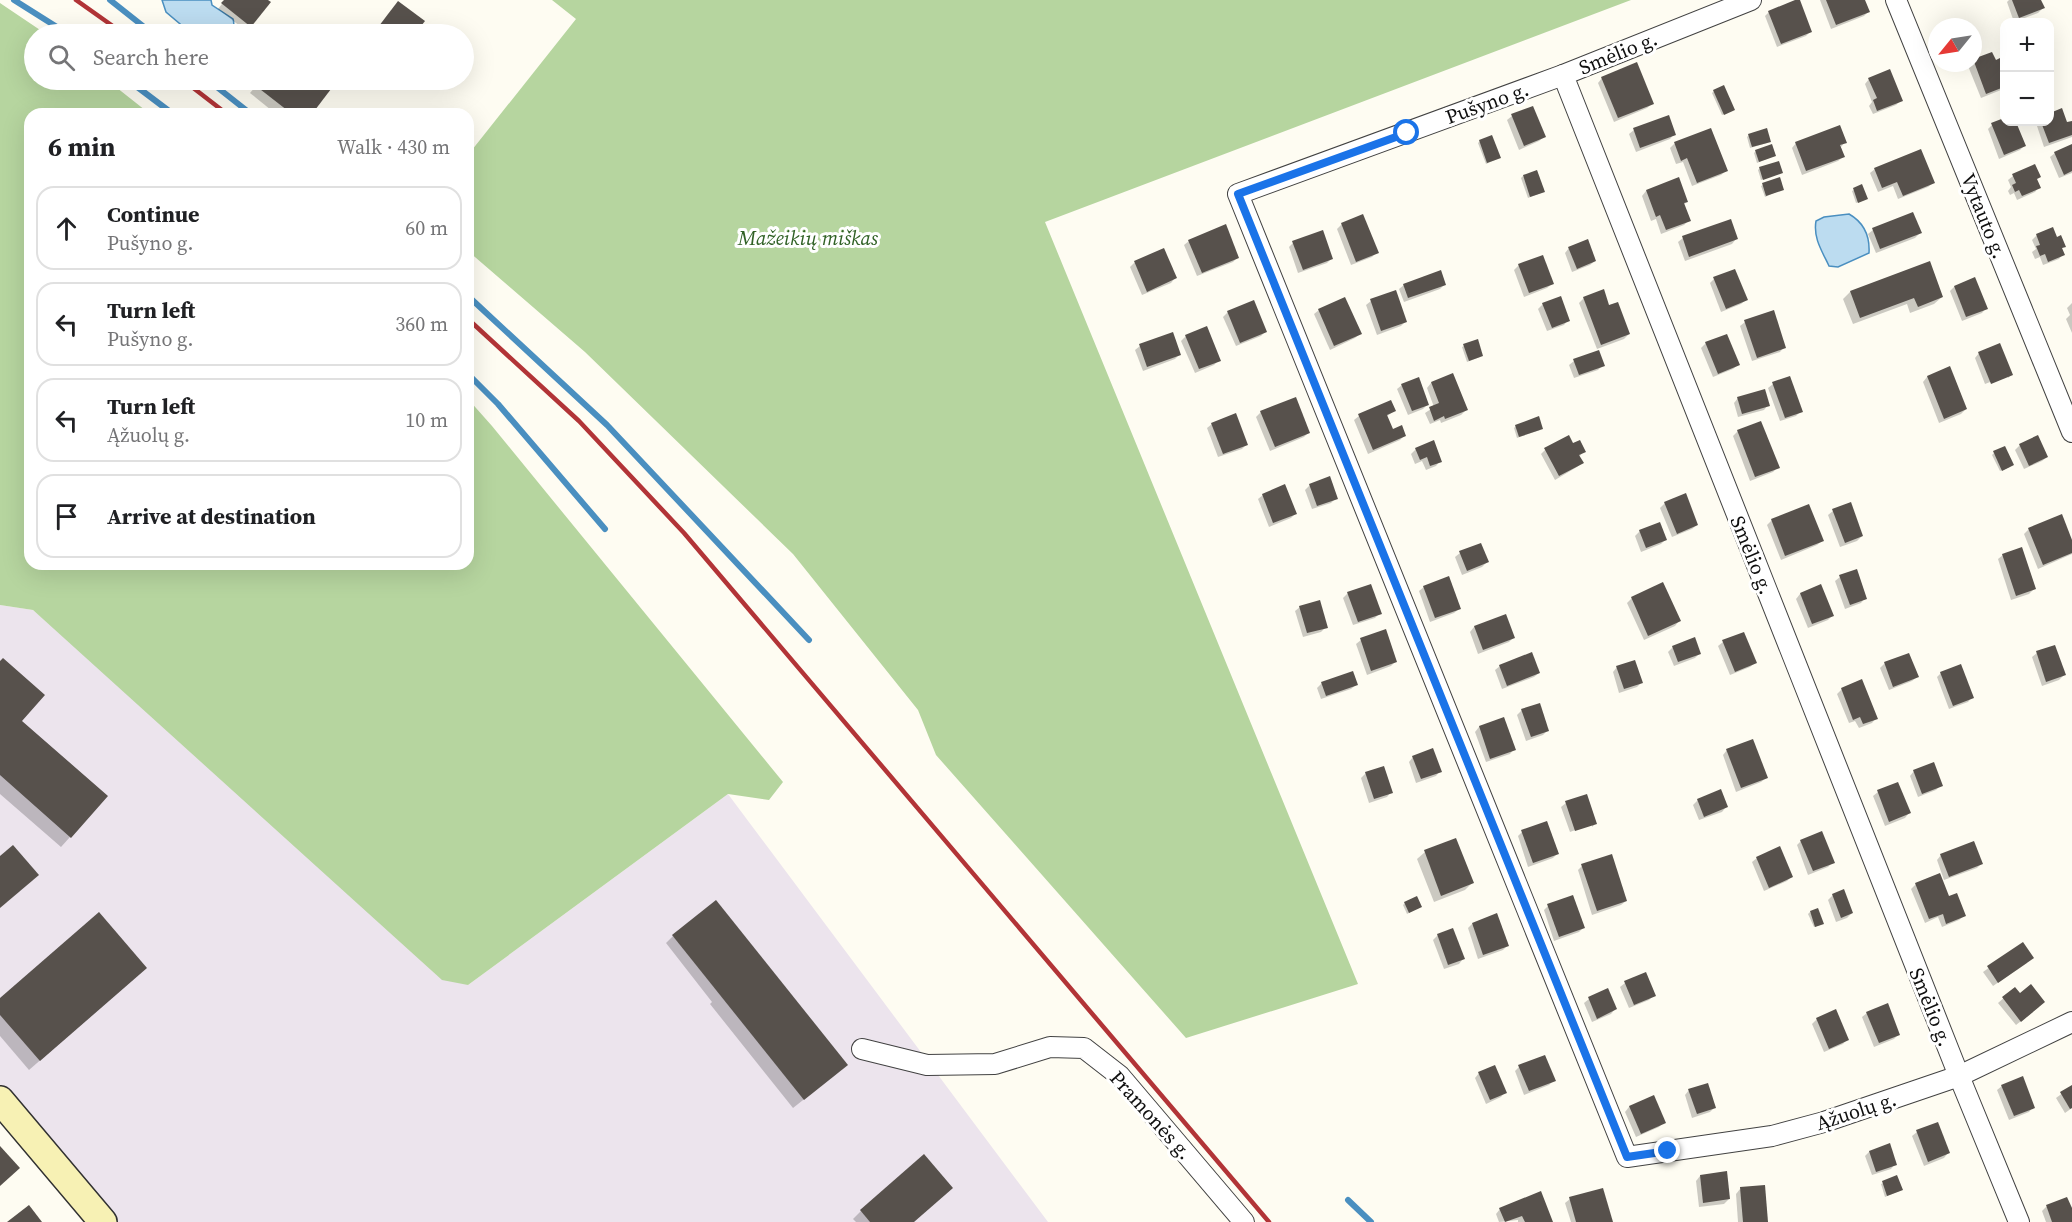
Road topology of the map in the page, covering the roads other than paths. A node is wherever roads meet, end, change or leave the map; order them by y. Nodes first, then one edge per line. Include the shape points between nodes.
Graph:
1 (1751, 0) edge
2 (1896, 0) edge
3 (1563, 75) junction
4 (2072, 432) edge
5 (2072, 1022) edge
6 (862, 1049) dead end
7 (1959, 1076) junction
8 (0, 1100) edge
9 (1627, 1157) joint
10 (103, 1222) edge
11 (1244, 1222) edge
12 (2019, 1222) edge

1 - 3 street, Smėlio g.
2 - 4 street, Vytauto g.
3 - 7 street, Smėlio g.
3 - 9 street, Pušyno g. via 1238,194
5 - 7 street, Ąžuolų g.
6 - 11 street, Pramonės g. via 927,1065 995,1064 1050,1047 1084,1048 1120,1076
7 - 9 street, Ąžuolų g. via 1772,1136
7 - 12 street, Smėlio g.
8 - 10 main road

